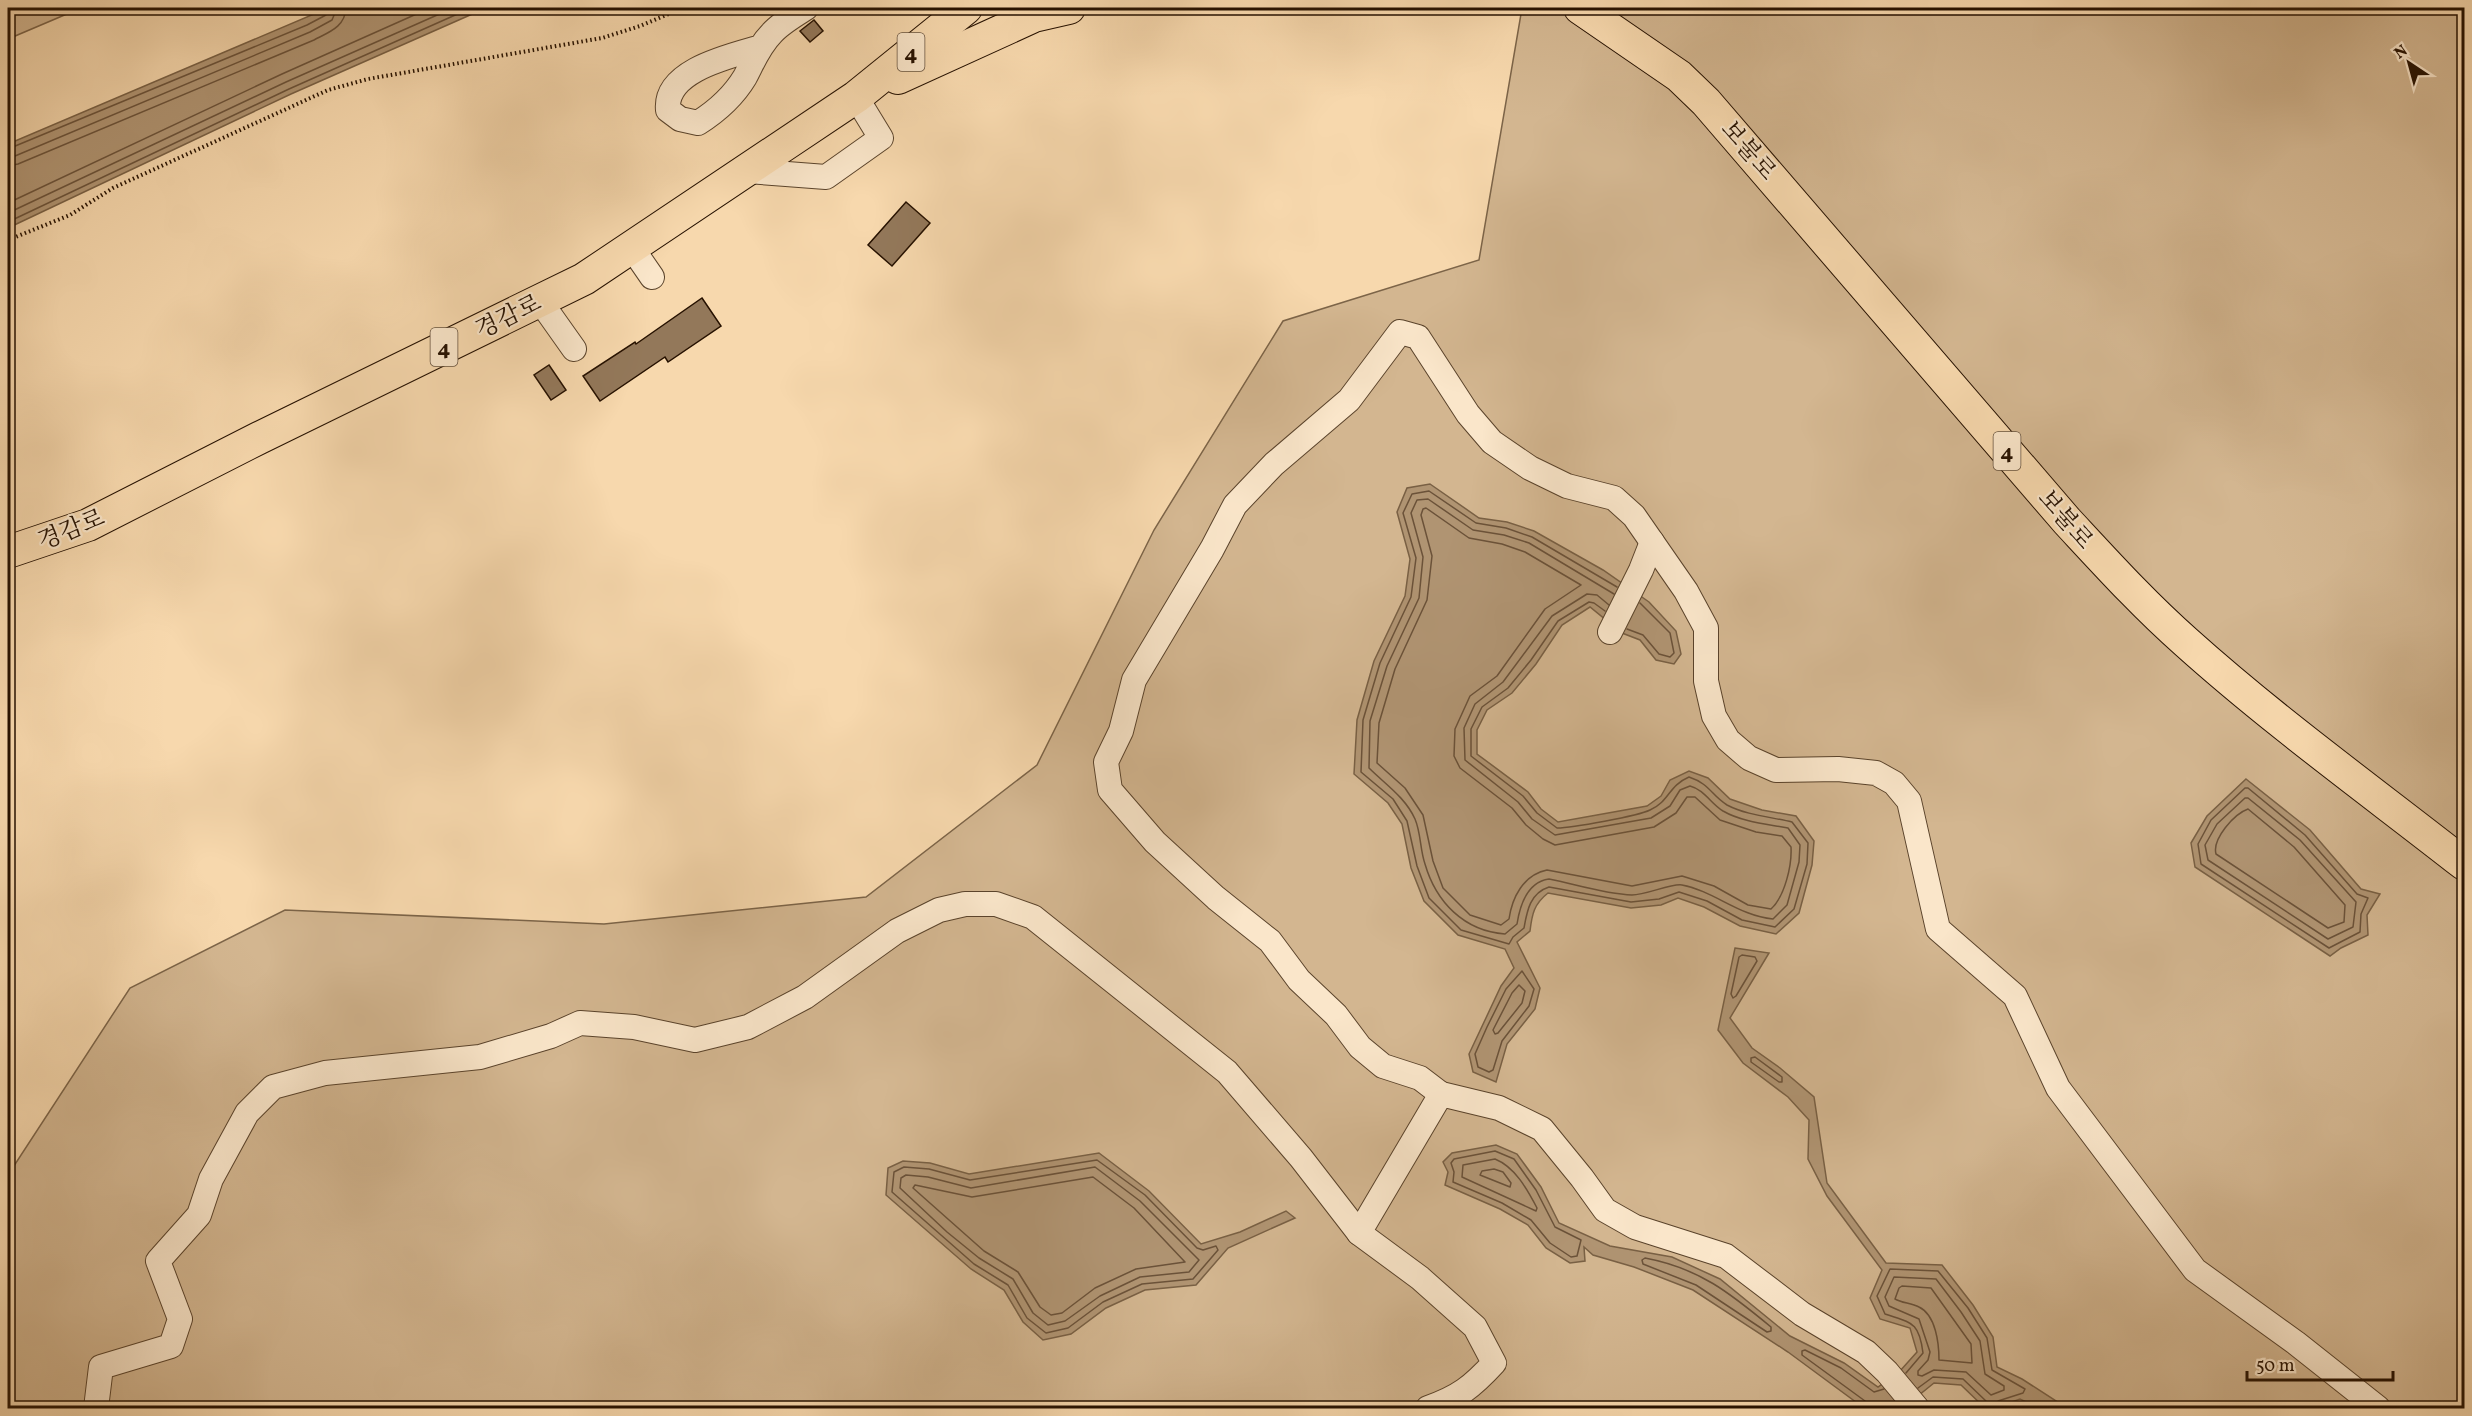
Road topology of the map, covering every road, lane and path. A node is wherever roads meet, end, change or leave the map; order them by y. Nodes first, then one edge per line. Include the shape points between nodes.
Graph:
1 (683, 8) edge
2 (806, 8) edge
3 (966, 8) edge
4 (1069, 8) edge
5 (1580, 8) edge
6 (761, 47) dead end
7 (856, 98) junction
8 (747, 171) junction
9 (8, 240) edge
10 (632, 248) junction
11 (652, 277) dead end
12 (540, 301) junction
13 (574, 349) dead end
14 (1652, 542) junction
15 (8, 552) edge
16 (1610, 632) dead end
17 (2464, 864) edge
18 (1441, 1094) junction
19 (1359, 1233) junction
20 (96, 1408) edge
21 (1428, 1408) edge
22 (1917, 1408) edge
23 (2378, 1408) edge

1 - 9 path via 602,38 368,79 328,90 114,188 70,215
2 - 6 lane via 772,32
3 - 7 main road, 경감로 / 4
4 - 7 main road via 1034,16
5 - 17 main road, 보불로 / 4 via 1679,76 1706,102 2125,584 2186,642 2286,726
7 - 8 main road, 경감로 / 4
7 - 8 lane via 881,138 826,177
8 - 10 main road, 경감로 / 4
10 - 11 lane
10 - 12 main road, 경감로 / 4
12 - 13 lane
12 - 15 main road, 경감로 / 4 via 88,525
14 - 16 lane
14 - 18 lane via 1634,516 1614,498 1567,486 1530,468 1492,442 1468,414 1418,337 1400,333 1349,400 1274,464 1235,506 1134,680 1120,731 1106,762 1110,790 1155,842 1270,941 1299,980 1336,1015 1360,1047 1383,1066 1420,1078
14 - 23 lane via 1706,628 1706,681 1714,716 1728,740 1749,758 1776,770 1876,773 1894,783 1909,801 1938,929 2015,996 2058,1088 2195,1270
18 - 19 lane
18 - 22 lane via 1498,1108 1542,1129 1605,1210 1635,1227 1726,1256 1802,1314 1866,1352
19 - 20 lane via 1227,1072 1033,917 996,904 965,904 939,910 897,931 806,997 748,1027 694,1040 634,1027 580,1023 480,1057 325,1073 273,1087 248,1113 211,1179 199,1215 158,1261 180,1319 171,1346 101,1367
19 - 21 lane via 1420,1278 1475,1327 1494,1363 1454,1399

